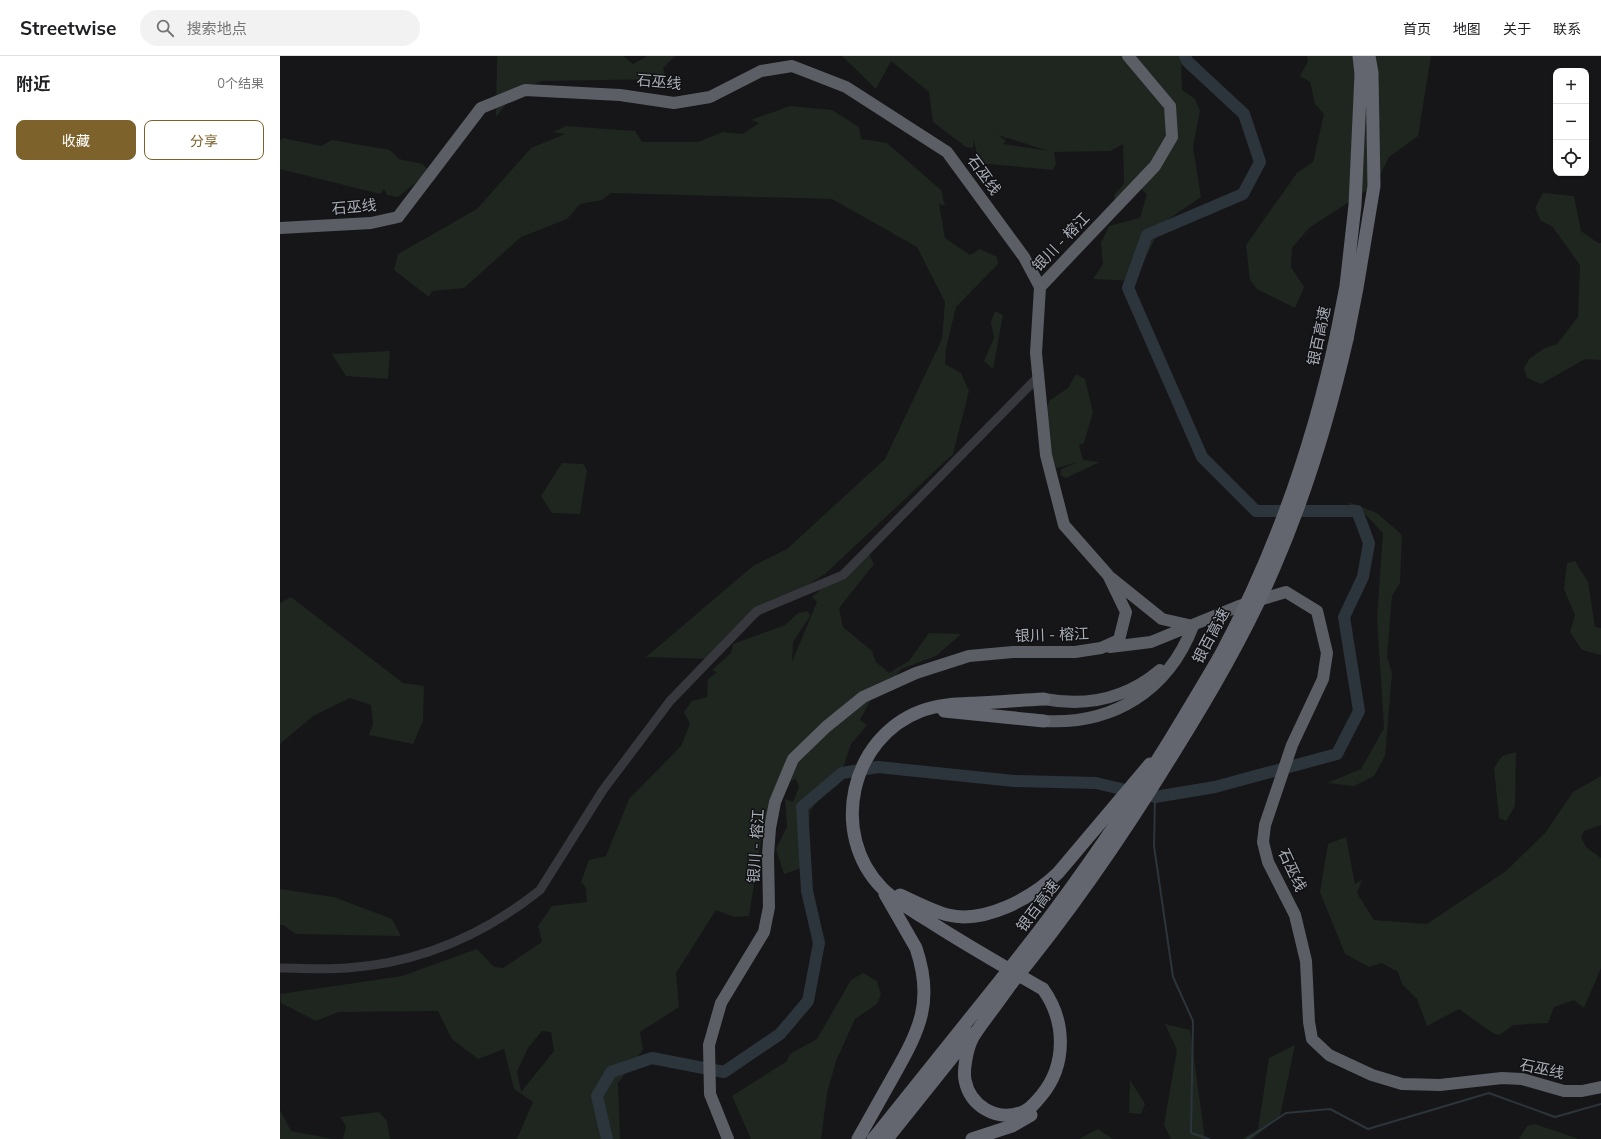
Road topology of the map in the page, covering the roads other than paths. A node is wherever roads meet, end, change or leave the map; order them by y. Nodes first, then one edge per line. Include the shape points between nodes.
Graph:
1 (1128, 56) edge
2 (1359, 56) edge
3 (1369, 56) edge
4 (280, 228) edge
5 (1040, 287) junction
6 (1342, 336) junction
7 (1038, 377) junction
8 (1108, 575) junction
9 (1193, 626) junction
10 (1101, 648) junction
11 (1044, 699) joint
12 (1044, 721) joint
13 (1168, 742) junction
14 (872, 754) junction
15 (855, 804) junction
16 (881, 887) junction
17 (900, 895) junction
18 (280, 968) edge
19 (1006, 981) junction
20 (1601, 1087) edge
21 (728, 1139) edge
22 (858, 1139) edge
23 (873, 1139) edge
24 (887, 1139) edge
25 (972, 1139) edge

1 - 5 highway, 银川 - 榕江 via 1170,106 1172,137 1155,166
2 - 6 highway, 银百高速 via 1361,74 1355,205
3 - 6 highway, 银百高速 via 1372,73 1374,186 1357,288
4 - 5 highway, 石巫线 via 371,224 398,217 481,108 525,90 620,95 674,103 710,97 761,71 792,66 846,87 947,152 1024,257
5 - 7 highway, 银川 - 榕江 via 1036,353
6 - 13 highway, 银百高速, bridge via 1329,370 1290,500 1251,594 1220,655
6 - 19 highway, 银百高速, bridge via 1331,406 1300,504 1236,648 1131,822 1083,891
7 - 8 highway, 银川 - 榕江 via 1046,455 1064,525
7 - 18 street via 843,574 758,612 670,701 603,790 540,890 526,901 467,937 416,956 346,968
8 - 9 highway via 1162,619
8 - 10 highway, 银川 - 榕江 via 1126,612 1119,640
9 - 10 highway via 1151,642
9 - 11 highway via 1169,661 1136,687 1114,696 1091,701
9 - 12 highway via 1170,668 1135,700 1114,711 1091,718
9 - 20 highway, 石巫线 via 1239,606 1286,592 1317,611 1327,653 1323,679 1292,745 1265,825 1263,842 1268,862 1295,915 1306,961 1312,1039 1330,1055 1372,1075 1402,1084 1440,1085 1502,1078 1522,1079 1564,1091
10 - 21 highway, 银川 - 榕江 via 1075,652 1013,652 969,656 916,673 863,697 826,727 793,759 775,802 770,828 769,907 764,932 721,1002 709,1045 710,1094
11 - 14 highway via 942,705 931,708 910,716 892,728 884,735
12 - 14 highway via 943,711 923,717 904,727
13 - 17 highway, bridge via 1058,873 1041,888 1021,900 988,913 964,916 948,915
13 - 19 highway, 银百高速, bridge via 1122,816
14 - 15 highway via 858,777
15 - 16 highway via 852,826 857,846 864,864
15 - 17 highway via 866,853 880,876
16 - 19 highway via 896,900 952,936 1043,989 1052,1003 1058,1019 1060,1036 1060,1054 1056,1070 1046,1090 1032,1106 1025,1112 1007,1116 990,1112 980,1106 969,1092 964,1075 972,1039
16 - 22 highway via 916,948 923,978 924,999 913,1042
17 - 25 highway via 1047,985 1057,1000 1064,1018 1066,1054 1062,1073 1048,1097 1036,1111 1020,1122
19 - 23 highway, 银百高速
19 - 24 highway, 银百高速

